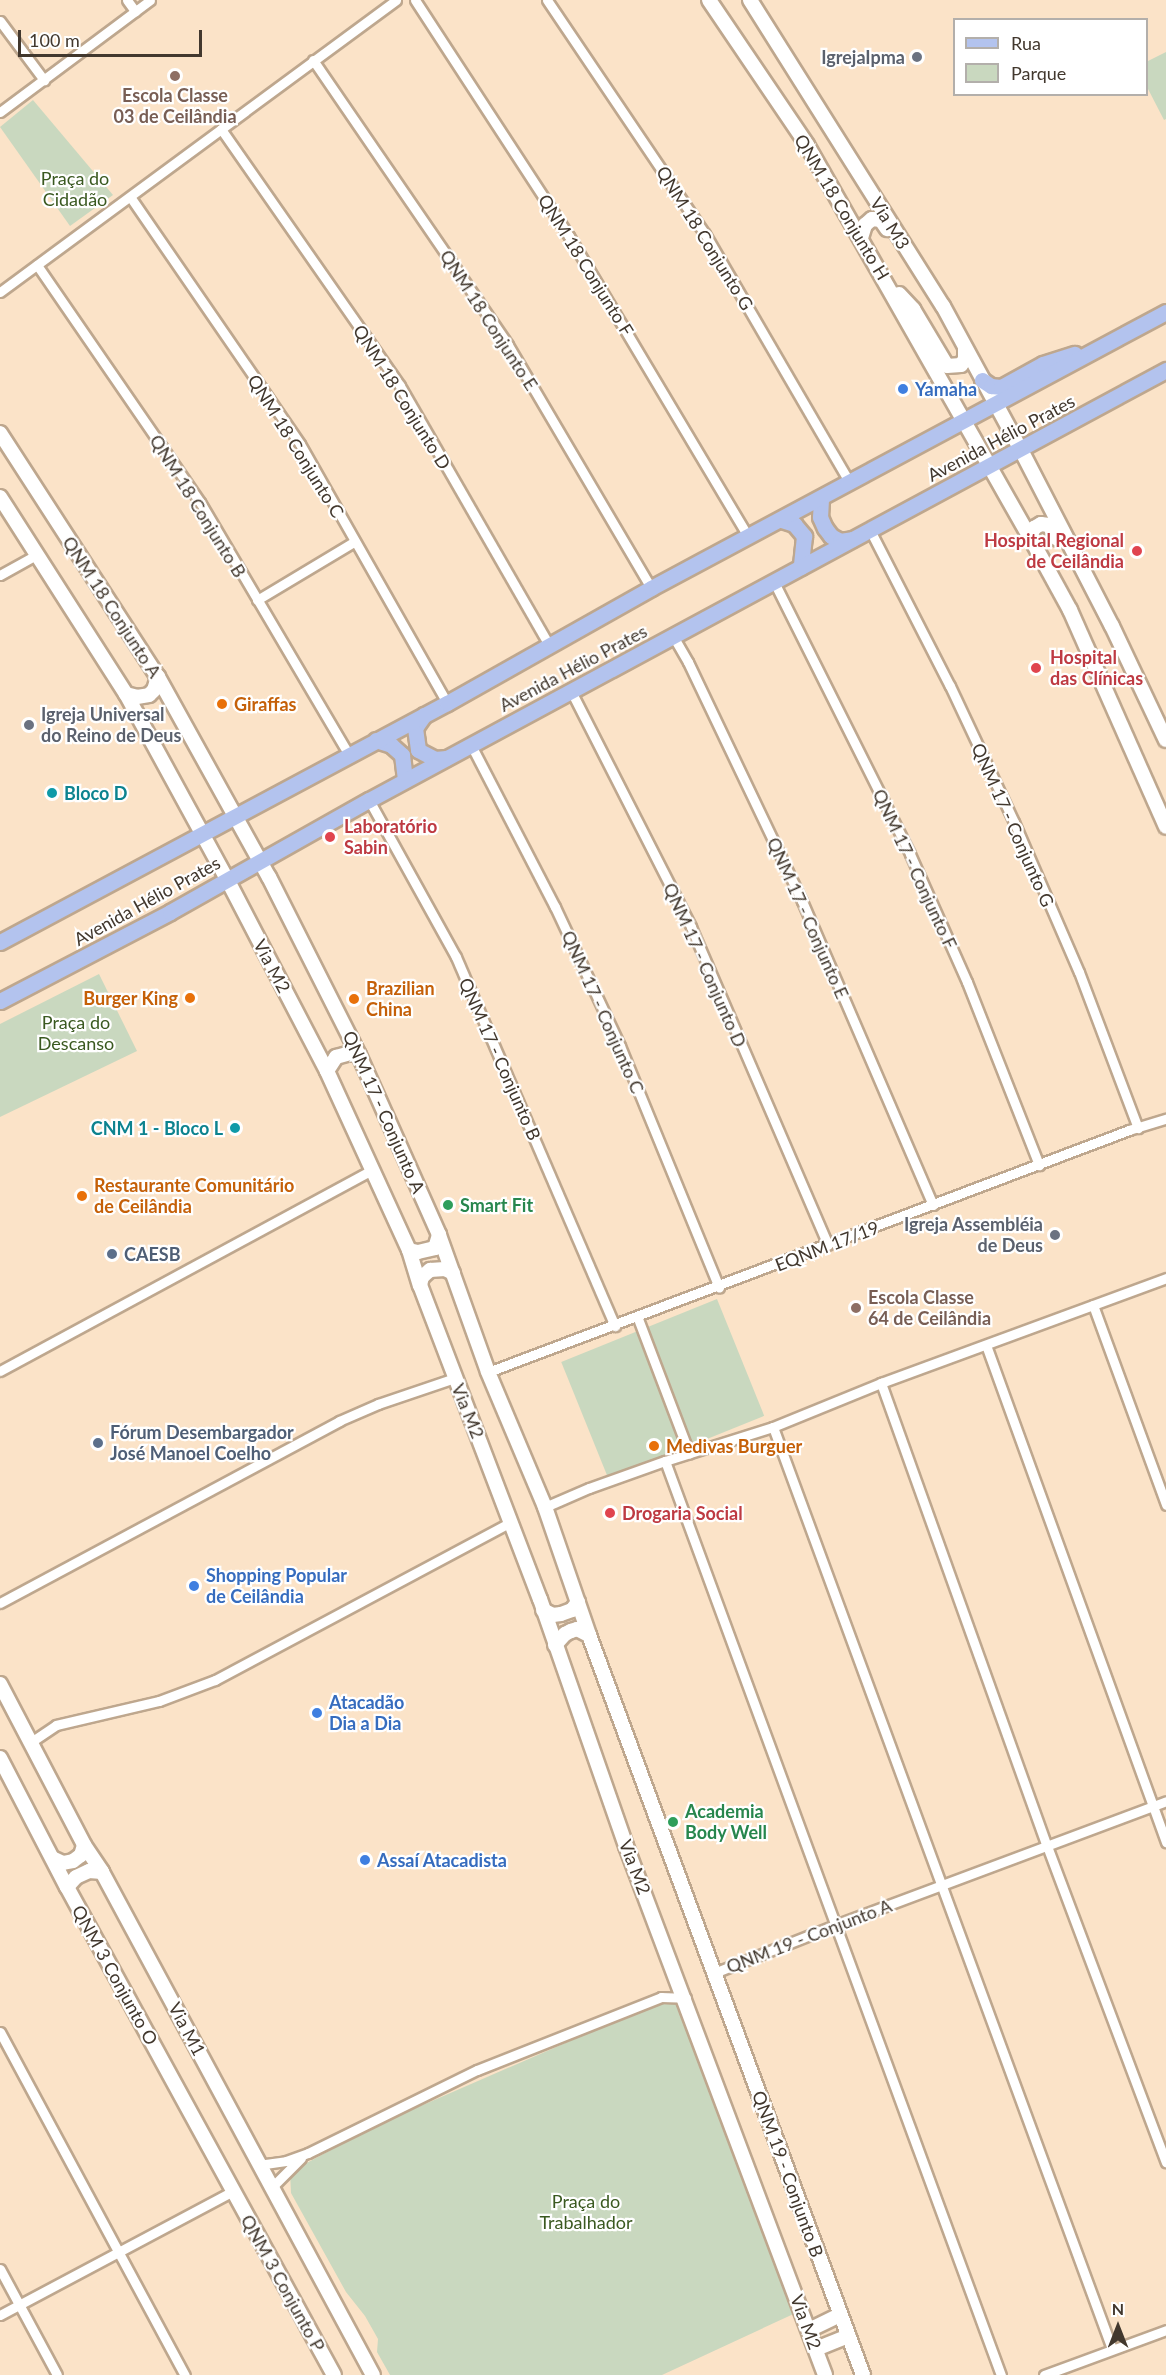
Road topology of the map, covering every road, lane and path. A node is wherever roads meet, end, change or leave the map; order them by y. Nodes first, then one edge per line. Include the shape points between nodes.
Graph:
1 (127, 0) edge
2 (150, 0) edge
3 (396, 0) edge
4 (415, 0) edge
5 (547, 0) edge
6 (710, 0) edge
7 (750, 0) edge
8 (135, 11) junction
9 (0, 21) edge
10 (314, 60) junction
11 (44, 80) junction
12 (0, 112) edge
13 (220, 129) junction
14 (131, 198) junction
15 (861, 238) junction
16 (37, 265) junction
17 (886, 280) junction
18 (0, 292) edge
19 (943, 306) junction
20 (1166, 312) edge
21 (1106, 345) junction
22 (965, 348) junction
23 (1166, 370) edge
24 (982, 380) junction
25 (996, 403) junction
26 (964, 421) junction
27 (0, 433) edge
28 (1022, 450) junction
29 (0, 458) edge
30 (16, 459) junction
31 (990, 467) junction
32 (850, 483) junction
33 (0, 497) edge
34 (821, 498) junction
35 (782, 519) junction
36 (870, 530) junction
37 (748, 536) junction
38 (1030, 537) junction
39 (855, 538) junction
40 (355, 541) junction
41 (36, 555) junction
42 (801, 567) junction
43 (0, 575) edge
44 (774, 582) junction
45 (651, 588) junction
46 (257, 600) junction
47 (1105, 613) junction
48 (672, 636) junction
49 (549, 645) junction
50 (158, 676) junction
51 (571, 691) junction
52 (126, 694) junction
53 (447, 703) junction
54 (424, 715) junction
55 (376, 740) junction
56 (1166, 740) edge
57 (471, 745) junction
58 (349, 755) junction
59 (446, 758) junction
60 (405, 780) junction
61 (369, 800) junction
62 (235, 816) junction
63 (1166, 827) edge
64 (201, 834) junction
65 (260, 862) junction
66 (227, 879) junction
67 (0, 942) edge
68 (0, 1001) edge
69 (359, 1055) junction
70 (327, 1071) junction
71 (1166, 1119) edge
72 (1138, 1128) junction
73 (1039, 1165) junction
74 (373, 1169) junction
75 (933, 1205) junction
76 (439, 1235) junction
77 (828, 1245) junction
78 (409, 1250) junction
79 (453, 1273) junction
80 (1166, 1278) edge
81 (420, 1286) junction
82 (719, 1287) junction
83 (1093, 1305) junction
84 (637, 1316) junction
85 (615, 1326) junction
86 (986, 1345) junction
87 (0, 1371) edge
88 (488, 1372) junction
89 (455, 1378) junction
90 (881, 1383) junction
91 (773, 1427) junction
92 (690, 1454) junction
93 (665, 1461) junction
94 (1166, 1505) edge
95 (545, 1507) junction
96 (511, 1522) junction
97 (578, 1602) junction
98 (0, 1603) edge
99 (543, 1610) junction
100 (589, 1635) junction
101 (555, 1645) junction
102 (0, 1684) edge
103 (31, 1742) junction
104 (0, 1758) edge
105 (1166, 1801) edge
106 (1153, 1806) junction
107 (1166, 1842) edge
108 (84, 1845) junction
109 (1047, 1846) junction
110 (54, 1859) junction
111 (102, 1872) junction
112 (940, 1886) junction
113 (67, 1887) junction
114 (835, 1925) junction
115 (714, 1973) junction
116 (676, 1974) junction
117 (662, 1997) junction
118 (686, 1998) junction
119 (0, 2032) edge
120 (308, 2153) junction
121 (1166, 2163) edge
122 (258, 2165) junction
123 (272, 2187) junction
124 (232, 2191) junction
125 (117, 2251) junction
126 (0, 2269) edge
127 (19, 2305) junction
128 (0, 2315) edge
129 (840, 2315) junction
130 (308, 2328) junction
131 (809, 2330) junction
132 (1166, 2330) edge
133 (848, 2336) junction
134 (816, 2349) junction
135 (1112, 2349) junction
136 (370, 2372) edge
137 (57, 2375) edge
138 (185, 2375) edge
139 (334, 2375) edge
140 (344, 2375) edge
141 (825, 2375) edge
142 (863, 2375) edge
143 (1001, 2375) edge
144 (1044, 2375) edge

1 - 8 street
2 - 8 street
3 - 10 street
4 - 37 street, QNM 18 Conjunto F via 569,236
5 - 32 street, QNM 18 Conjunto G via 705,234
6 - 15 main road, QNM 18 Conjunto H via 807,145
7 - 19 main road, Via M3
8 - 11 street
9 - 11 street
10 - 13 street
10 - 45 street, QNM 18 Conjunto E via 508,345
11 - 12 street
13 - 14 street
13 - 49 street, QNM 18 Conjunto D via 400,386
14 - 16 street
14 - 40 street, QNM 18 Conjunto C via 300,444
15 - 17 main road, QNM 18 Conjunto H
15 - 19 main road via 868,221 881,220 912,272
16 - 18 street
16 - 46 street, QNM 18 Conjunto B via 200,502
17 - 22 main road via 913,309 947,366 961,364
17 - 26 main road, QNM 18 Conjunto H
19 - 22 main road, Via M3
20 - 21 main road, Avenida Hélio Prates
21 - 24 main road, Avenida Hélio Prates via 1043,364 1001,387
21 - 25 main road, Avenida Hélio Prates
22 - 24 main road, Via M3
23 - 28 main road, Avenida Hélio Prates
24 - 25 main road, Via M3
25 - 26 main road, Avenida Hélio Prates
25 - 28 main road, Via M3
26 - 31 main road
26 - 32 main road, Avenida Hélio Prates
27 - 30 main road, QNM 18 Conjunto A
28 - 31 main road, Avenida Hélio Prates
28 - 47 main road, Via M3
29 - 30 main road
30 - 50 main road, QNM 18 Conjunto A
31 - 36 main road, Avenida Hélio Prates
31 - 38 main road
32 - 34 main road, Avenida Hélio Prates
33 - 41 main road, Via M2
34 - 35 main road, Avenida Hélio Prates
34 - 39 main road via 820,517 831,536 840,541
35 - 37 main road, Avenida Hélio Prates
35 - 42 main road via 794,524 804,536
36 - 39 main road, Avenida Hélio Prates
36 - 72 street, QNM 17 - Conjunto G via 1014,822
37 - 45 main road, Avenida Hélio Prates
38 - 47 main road via 1038,525 1049,525 1076,577
38 - 63 main road via 1070,610
39 - 42 main road, Avenida Hélio Prates
40 - 46 street
40 - 53 street, QNM 18 Conjunto C
41 - 43 street
41 - 52 main road, Via M2
42 - 44 main road, Avenida Hélio Prates
44 - 48 main road, Avenida Hélio Prates
44 - 73 street, QNM 17 - Conjunto F via 910,854 967,982
45 - 49 main road, Avenida Hélio Prates
46 - 58 street, QNM 18 Conjunto B
47 - 56 main road
48 - 51 main road, Avenida Hélio Prates
48 - 75 street, QNM 17 - Conjunto E via 802,901
49 - 53 main road, Avenida Hélio Prates
50 - 52 main road via 149,695
50 - 62 main road, QNM 18 Conjunto A
51 - 57 main road, Avenida Hélio Prates
51 - 77 street, QNM 17 - Conjunto D via 691,927
52 - 64 main road, Via M2
53 - 54 main road, Avenida Hélio Prates
54 - 55 main road, Avenida Hélio Prates
54 - 59 main road via 415,728 418,750 435,759
55 - 58 main road, Avenida Hélio Prates
55 - 60 main road via 391,745 402,755
57 - 59 main road, Avenida Hélio Prates
57 - 82 street, QNM 17 - Conjunto C via 555,907 620,1046
58 - 62 main road, Avenida Hélio Prates
59 - 60 main road, Avenida Hélio Prates
60 - 61 main road, Avenida Hélio Prates
61 - 65 main road, Avenida Hélio Prates
61 - 85 street, QNM 17 - Conjunto B via 456,957
62 - 64 main road, Avenida Hélio Prates
62 - 65 main road
64 - 66 main road, Via M2
64 - 67 main road, Avenida Hélio Prates
65 - 66 main road, Avenida Hélio Prates
65 - 69 main road, QNM 17 - Conjunto A
66 - 68 main road, Avenida Hélio Prates
66 - 70 main road, Via M2
69 - 70 main road via 336,1057
69 - 76 main road, QNM 17 - Conjunto A
70 - 74 main road, Via M2
71 - 72 street, EQNM 17/19
72 - 73 street, EQNM 17/19
73 - 75 street, EQNM 17/19
74 - 78 main road, Via M2
74 - 87 street
75 - 77 street, EQNM 17/19
76 - 78 main road via 435,1248
76 - 79 main road, QNM 17 - Conjunto A
77 - 82 street, EQNM 17/19
78 - 81 main road, Via M2
79 - 81 main road via 430,1270 422,1277
79 - 88 main road, QNM 17 - Conjunto A
80 - 83 street
81 - 89 main road, Via M2
82 - 84 street, EQNM 17/19
83 - 86 street
83 - 94 street
84 - 85 street, EQNM 17/19
84 - 92 street
85 - 88 street, EQNM 17/19
86 - 90 street
86 - 106 street
88 - 95 main road, Via M2
89 - 96 main road, Via M2
89 - 98 street via 339,1421
90 - 91 street
90 - 109 street
91 - 92 street
91 - 112 street
92 - 93 street
93 - 95 street
93 - 114 street
95 - 97 main road, QNM 19 - Conjunto A
96 - 99 main road, Via M2
96 - 103 street via 215,1680 159,1701 56,1725
97 - 99 main road via 572,1610 561,1614
97 - 100 main road, QNM 19 - Conjunto A
99 - 101 main road, Via M2
100 - 101 main road via 577,1629 565,1634
100 - 115 main road, QNM 19 - Conjunto A
101 - 116 main road, Via M2
102 - 103 main road, Via M1
103 - 108 main road, Via M1
104 - 110 main road, QNM 3 Conjunto O
105 - 106 street, QNM 19 - Conjunto A
106 - 107 street
106 - 109 street, QNM 19 - Conjunto A
108 - 110 main road via 81,1855 73,1861 63,1863
108 - 111 main road, Via M1
109 - 112 street, QNM 19 - Conjunto A
109 - 121 street
110 - 113 main road, QNM 3 Conjunto O
111 - 113 main road via 89,1871
111 - 122 main road, Via M1
112 - 114 street, QNM 19 - Conjunto A
112 - 135 street
113 - 124 main road, QNM 3 Conjunto O
114 - 115 street, QNM 19 - Conjunto A
114 - 143 street
115 - 129 main road, QNM 19 - Conjunto B
116 - 117 street
116 - 118 main road, Via M2
117 - 118 street
117 - 120 street via 477,2070
118 - 131 main road, Via M2
119 - 125 street
120 - 122 street
120 - 123 street
122 - 123 main road, Via M1
123 - 136 main road, Via M1
124 - 125 street
124 - 130 main road, QNM 3 Conjunto P
125 - 127 street
125 - 138 street
126 - 127 street
127 - 128 street
127 - 137 street
129 - 131 main road
129 - 133 main road, QNM 19 - Conjunto B
130 - 139 main road, QNM 3 Conjunto P
130 - 140 main road
131 - 134 main road, Via M2
132 - 135 street
133 - 134 main road
133 - 142 main road, QNM 19 - Conjunto B
134 - 141 main road, Via M2
135 - 144 street

